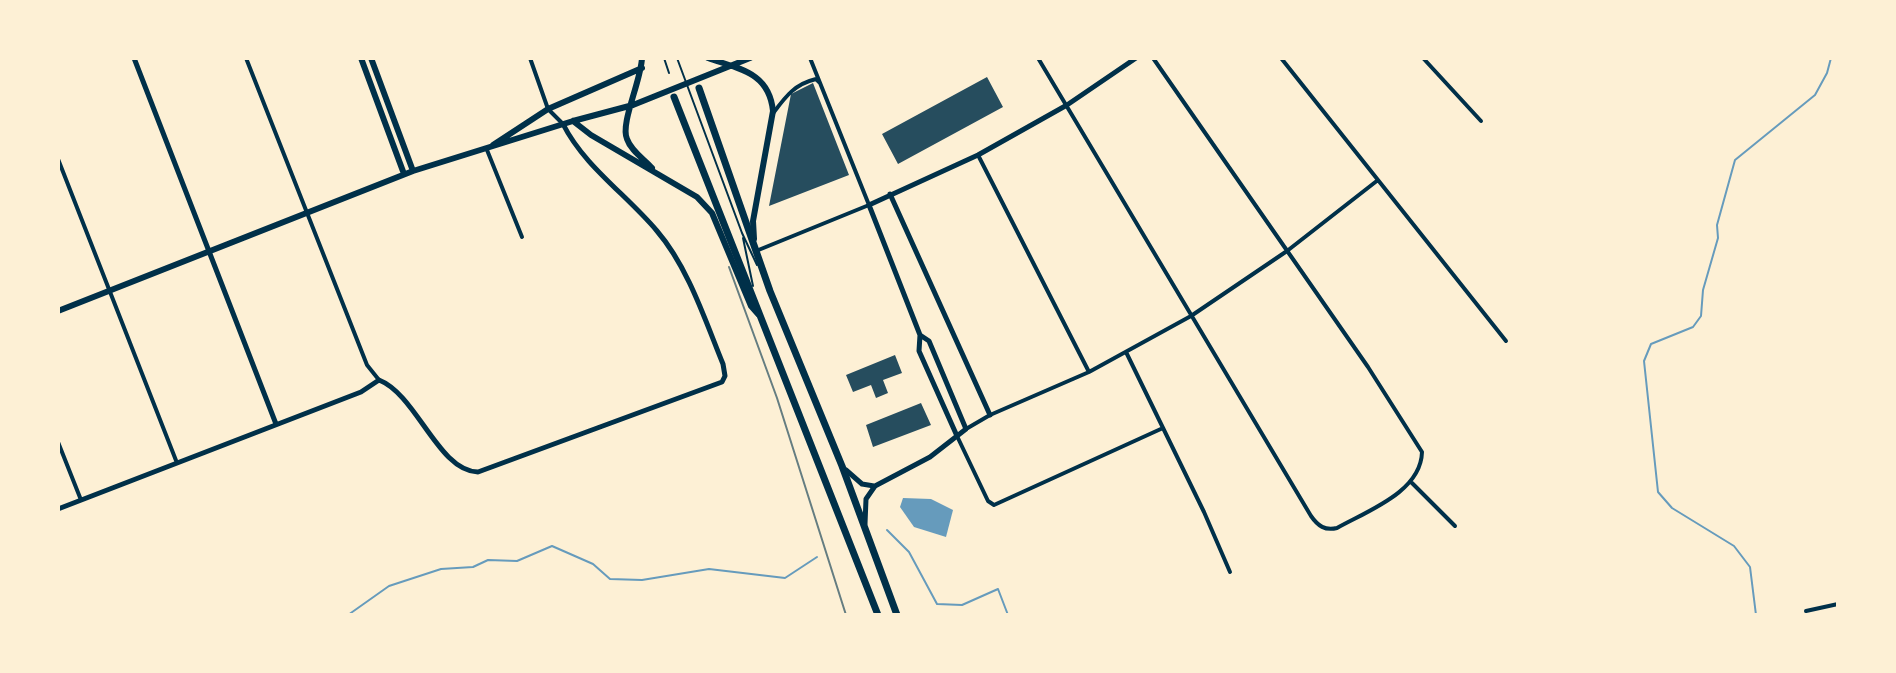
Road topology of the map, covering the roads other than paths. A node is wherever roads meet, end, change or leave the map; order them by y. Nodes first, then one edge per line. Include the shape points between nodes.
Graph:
1 (134, 58) edge
2 (246, 58) edge
3 (361, 58) edge
4 (530, 58) edge
5 (642, 58) edge
6 (677, 58) edge
7 (708, 58) edge
8 (750, 58) edge
9 (810, 58) edge
10 (1038, 58) edge
11 (1136, 58) edge
12 (1153, 58) edge
13 (1281, 58) edge
14 (1423, 58) edge
15 (372, 60) edge
16 (364, 66) junction
17 (732, 67) junction
18 (642, 68) junction
19 (820, 82) junction
20 (686, 85) junction
21 (699, 88) dead end
22 (674, 97) dead end
23 (633, 105) junction
24 (1067, 105) junction
25 (548, 109) junction
26 (772, 114) junction
27 (573, 121) junction
28 (1481, 121) dead end
29 (563, 124) junction
30 (487, 150) junction
31 (978, 155) junction
32 (58, 159) edge
33 (413, 171) junction
34 (404, 174) junction
35 (661, 176) junction
36 (1378, 180) junction
37 (890, 194) junction
38 (869, 205) junction
39 (307, 213) junction
40 (742, 233) junction
41 (522, 237) dead end
42 (756, 251) junction
43 (1287, 251) junction
44 (209, 252) junction
45 (110, 290) junction
46 (770, 291) junction
47 (755, 302) junction
48 (58, 311) edge
49 (1191, 316) junction
50 (762, 320) junction
51 (920, 335) junction
52 (1506, 341) dead end
53 (1126, 352) junction
54 (1089, 372) junction
55 (379, 380) junction
56 (990, 415) junction
57 (276, 424) junction
58 (1163, 428) junction
59 (966, 429) junction
60 (957, 436) junction
61 (58, 442) edge
62 (177, 463) junction
63 (842, 466) junction
64 (1412, 483) junction
65 (875, 486) junction
66 (81, 500) junction
67 (58, 509) edge
68 (865, 525) junction
69 (1455, 526) dead end
70 (1230, 572) dead end
71 (1838, 604) edge
72 (1806, 611) dead end
73 (878, 615) edge
74 (897, 615) edge

1 - 44 street
2 - 39 street
3 - 16 main road
4 - 25 street
5 - 18 main road
6 - 20 lane
7 - 17 main road
8 - 17 main road
9 - 19 street
10 - 24 street
11 - 24 street
12 - 43 street
13 - 36 street
14 - 28 street
15 - 16 main road via 370,69
15 - 33 main road
16 - 34 main road
17 - 20 main road
17 - 26 main road via 750,72 764,84
18 - 23 main road
18 - 25 main road
19 - 26 street via 812,80 790,91
19 - 38 street
20 - 23 main road
20 - 40 lane
21 - 42 main road
22 - 47 main road
23 - 27 main road
23 - 35 main road via 625,119 627,141
24 - 31 street
24 - 49 street
25 - 29 street
25 - 30 main road
26 - 42 main road via 753,221
27 - 29 main road
27 - 35 main road
29 - 30 main road
29 - 55 street via 592,164 671,249 723,364 722,382 478,472 459,467 397,393
30 - 33 main road
30 - 41 street
31 - 37 street
31 - 54 street
32 - 45 street
33 - 34 main road
34 - 39 main road
35 - 50 main road via 707,205
36 - 43 street
36 - 52 street
37 - 38 street
37 - 56 street
38 - 42 street
38 - 51 street
39 - 44 main road
39 - 55 street via 367,365
40 - 46 lane
40 - 47 lane
42 - 46 main road
43 - 49 street
43 - 64 street via 1422,452
44 - 45 main road
44 - 57 street
45 - 48 main road
45 - 62 street
46 - 63 main road
47 - 50 main road
49 - 53 street
49 - 64 street via 1322,527 1337,528
50 - 73 main road
51 - 59 street via 929,341
51 - 60 street via 919,351
53 - 54 street
53 - 58 street
54 - 56 street
55 - 57 street
56 - 59 street
57 - 62 street
58 - 60 street via 999,504 988,501
58 - 70 street
59 - 60 street
60 - 65 street
61 - 66 street
62 - 66 street
63 - 65 street via 862,484
63 - 68 main road
64 - 69 street
65 - 68 street via 866,499
66 - 67 street
68 - 74 main road
71 - 72 street

